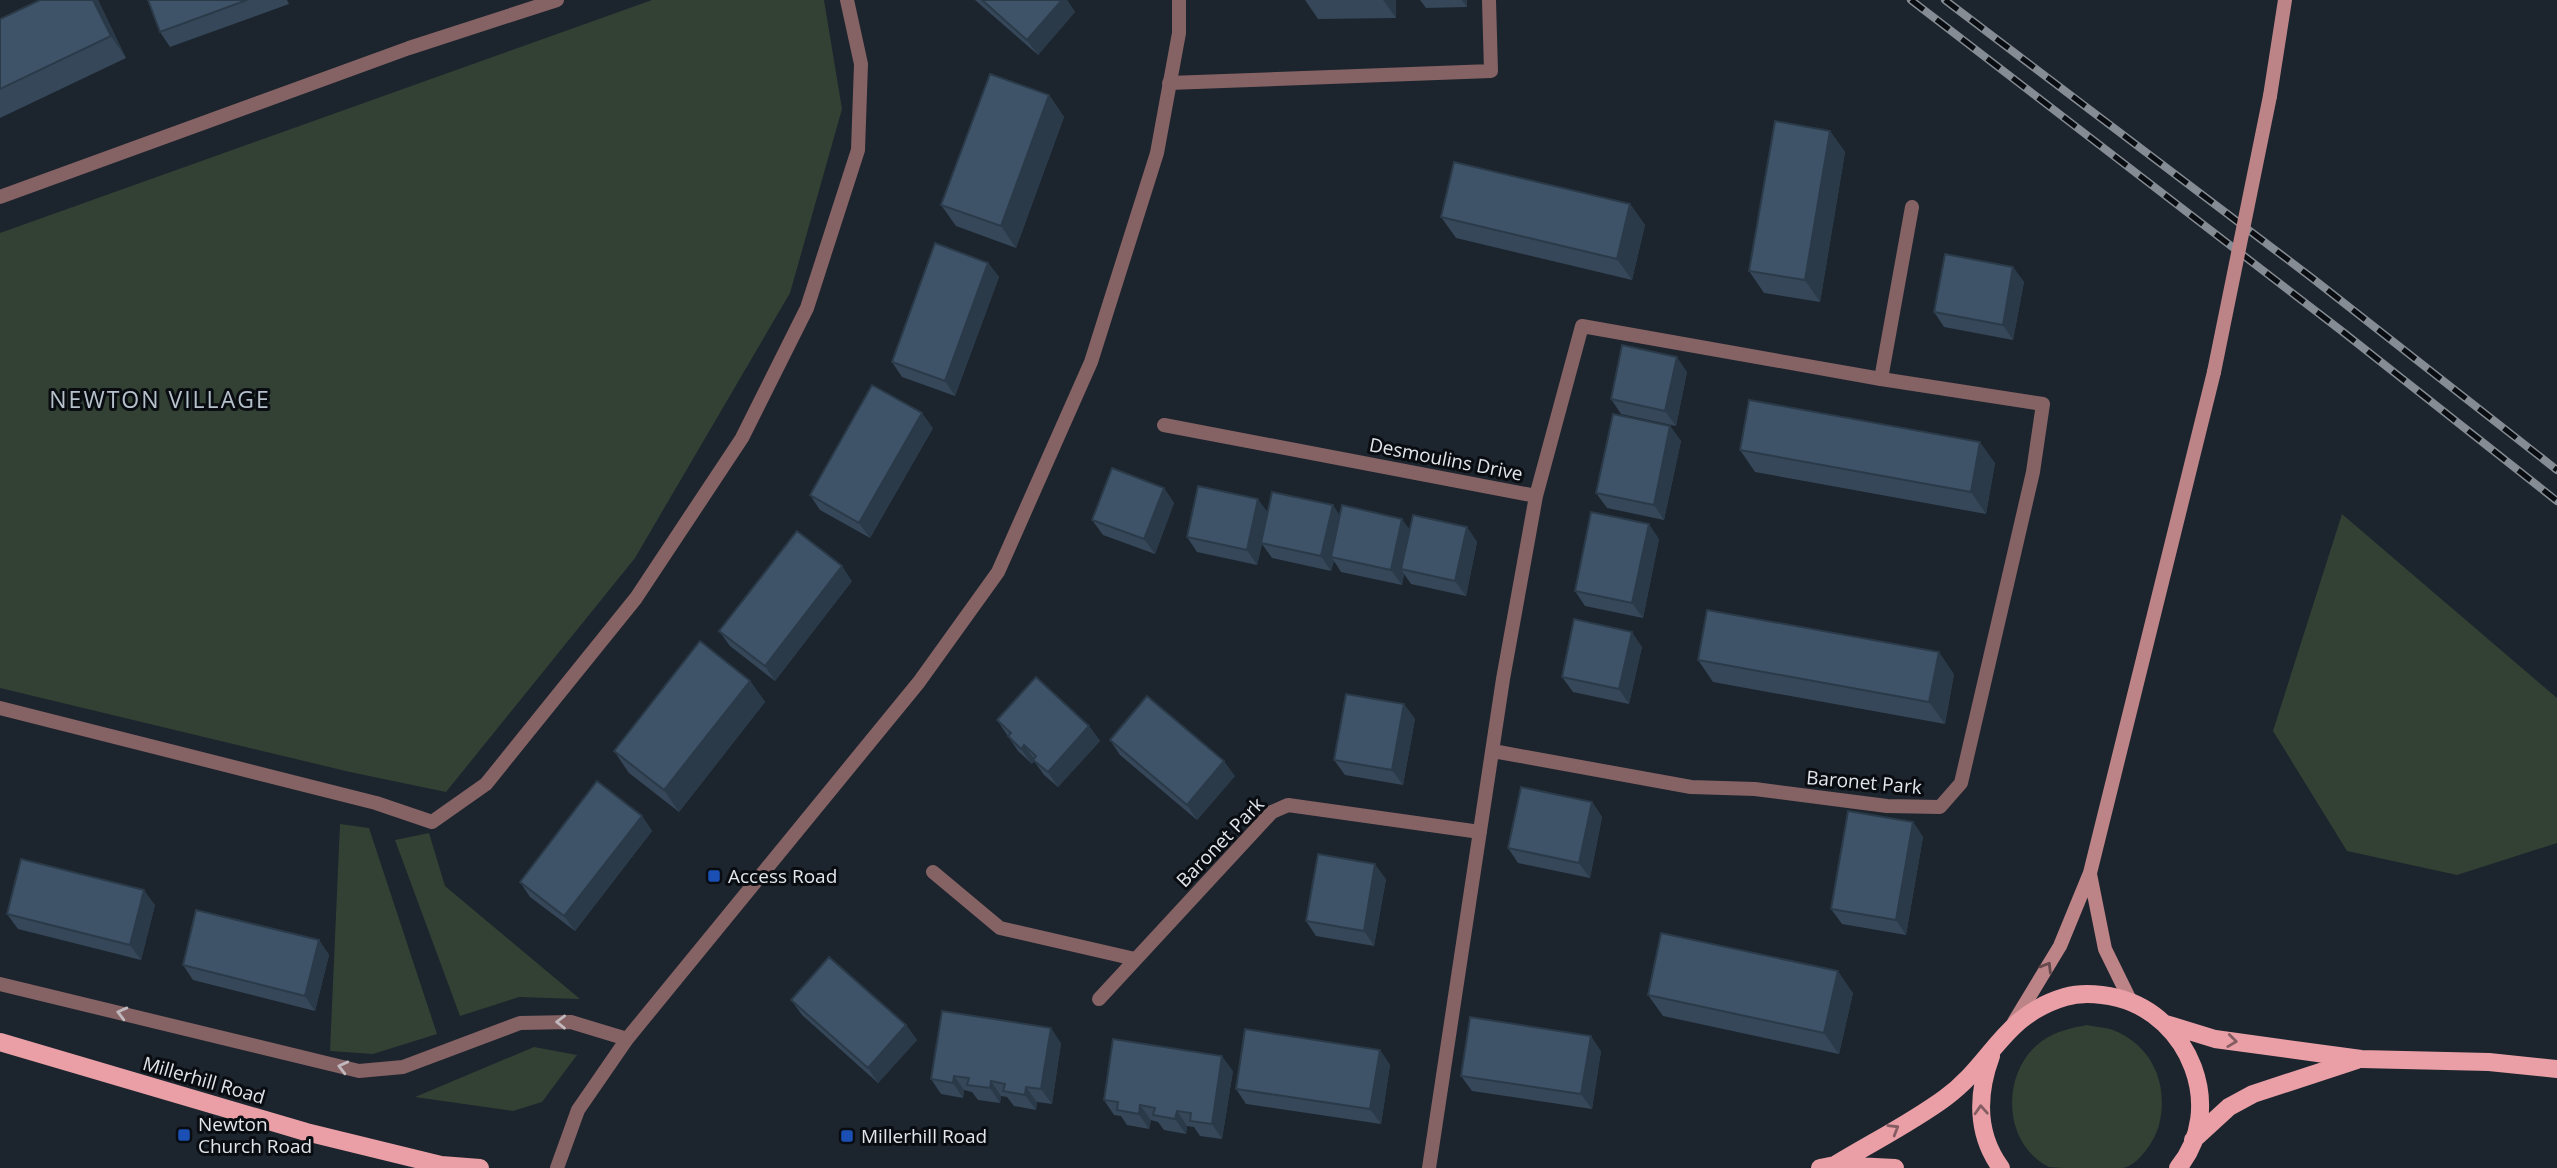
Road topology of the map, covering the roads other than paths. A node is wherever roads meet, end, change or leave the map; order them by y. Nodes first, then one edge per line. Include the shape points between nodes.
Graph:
1 (557, 0) edge
2 (847, 0) edge
3 (1179, 0) edge
4 (1489, 0) edge
5 (2285, 0) edge
6 (1169, 83) junction
7 (0, 197) edge
8 (1912, 207) dead end
9 (1881, 379) junction
10 (1164, 425) dead end
11 (1536, 496) junction
12 (0, 708) edge
13 (1493, 751) junction
14 (1480, 832) junction
15 (933, 872) dead end
16 (2090, 873) junction
17 (1135, 959) junction
18 (0, 984) edge
19 (1099, 999) dead end
20 (2132, 1002) junction
21 (2166, 1024) junction
22 (2011, 1026) junction
23 (627, 1039) junction
24 (0, 1042) edge
25 (1994, 1049) junction
26 (2361, 1059) junction
27 (2557, 1069) edge
28 (2193, 1140) junction
29 (441, 1166) edge
30 (1828, 1166) edge
31 (480, 1168) edge
32 (558, 1168) edge
33 (1429, 1168) edge
34 (1895, 1168) edge
35 (2001, 1168) edge
36 (2178, 1168) edge

1 - 7 street via 409,48
2 - 12 street via 861,64 858,150 807,308 742,438 644,587 486,783 432,821
3 - 6 street via 1179,33
4 - 6 street via 1491,71
5 - 16 main road, bridge via 2214,372
6 - 23 street via 1157,153 1091,362 998,572 919,682
8 - 9 street
9 - 11 street via 1582,326
9 - 13 street, Baronet Park via 2043,404 2033,472 1961,783 1940,807 1691,787
10 - 11 street, Desmoulins Drive
11 - 13 street, Desmoulins Drive
13 - 14 street
14 - 17 street, Baronet Park via 1288,804 1272,811
14 - 33 street
15 - 17 street via 1000,929
16 - 20 main road via 2105,949
22 -> 16 main road via 2060,946
17 - 19 street, Baronet Park
23 -> 18 street via 572,1022 520,1023 403,1067 359,1072
20 - 21 main road
20 - 22 main road via 2100,994 2068,996 2038,1007
21 -> 26 main road via 2215,1039
21 - 28 main road via 2184,1047 2196,1076 2200,1096
22 - 25 main road
23 - 32 street via 578,1110
24 - 29 main road, Millerhill Road via 306,1132
30 -> 25 main road via 1946,1097
35 -> 25 main road via 1985,1138 1980,1108 1983,1078
26 - 27 main road via 2489,1062
26 - 28 main road via 2253,1094 2229,1107
28 - 36 main road
29 - 31 main road, Millerhill Road
30 - 34 main road

